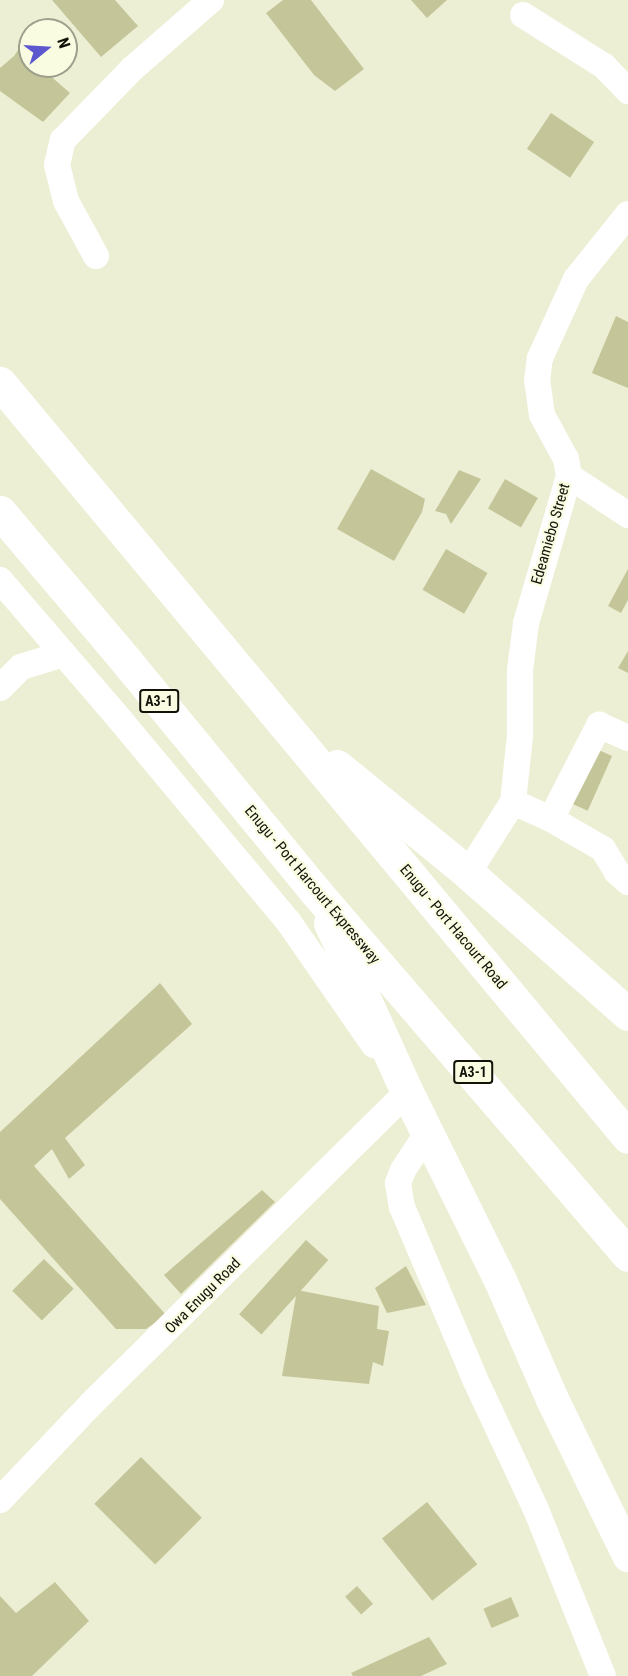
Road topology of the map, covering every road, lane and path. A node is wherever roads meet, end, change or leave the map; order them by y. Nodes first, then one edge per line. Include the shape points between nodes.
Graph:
1 (210, 0) edge
2 (523, 15) dead end
3 (628, 91) edge
4 (628, 214) edge
5 (96, 256) dead end
6 (0, 383) edge
7 (568, 476) junction
8 (0, 512) edge
9 (628, 515) edge
10 (0, 580) edge
11 (63, 654) junction
12 (0, 688) edge
13 (278, 717) junction
14 (628, 738) edge
15 (513, 802) junction
16 (551, 819) junction
17 (468, 873) junction
18 (628, 882) edge
19 (315, 891) junction
20 (628, 1014) edge
21 (407, 1092) junction
22 (428, 1132) junction
23 (628, 1137) edge
24 (628, 1256) edge
25 (0, 1500) edge
26 (628, 1555) edge
27 (603, 1676) edge

1 - 5 street via 132,69 63,140 57,165 66,201
2 - 3 street via 604,66
4 - 7 street, Edeamiebo Street via 576,279 540,358 537,381 542,415 566,459
6 - 13 highway
7 - 9 street
7 - 15 street, Edeamiebo Street via 526,623
8 - 19 highway, Enugu - Port Harcourt Expressway / A3-1
10 - 11 street
11 - 12 street via 21,667
11 - 21 street via 288,921
13 - 17 highway
13 - 23 highway, Enugu - Port Hacourt Road
14 - 16 street via 599,725
15 - 16 street
15 - 17 street, Edeamiebo Street
16 - 18 street via 603,849 616,872
17 - 20 highway
19 - 21 highway
19 - 24 highway, Enugu - Port Harcourt Expressway / A3-1
21 - 22 highway
21 - 25 street, Owa Enugu Road via 94,1401
22 - 26 highway
22 - 27 street via 398,1183 402,1207 474,1377 535,1507

